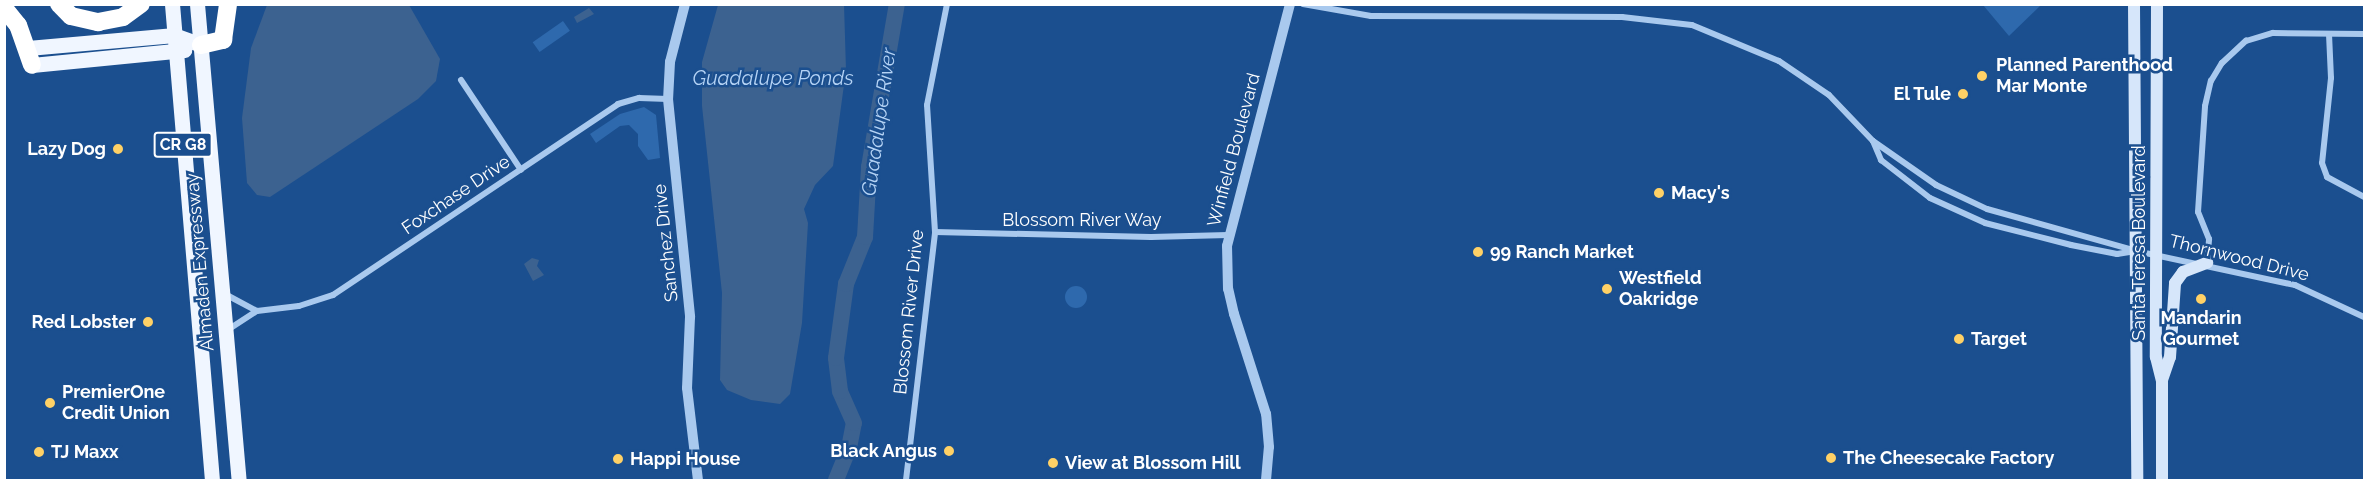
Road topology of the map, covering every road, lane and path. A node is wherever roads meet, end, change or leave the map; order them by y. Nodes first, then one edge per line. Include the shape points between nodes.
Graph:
1 (59, 4) edge
2 (141, 4) edge
3 (172, 4) edge
4 (197, 4) edge
5 (228, 4) edge
6 (685, 4) edge
7 (948, 4) edge
8 (1290, 4) edge
9 (1303, 4) edge
10 (2134, 4) edge
11 (2157, 4) edge
12 (4, 8) edge
13 (2329, 34) junction
14 (2364, 34) edge
15 (174, 35) junction
16 (201, 45) junction
17 (175, 52) junction
18 (30, 57) junction
19 (460, 80) dead end
20 (668, 99) junction
21 (1873, 141) junction
22 (521, 170) junction
23 (2364, 197) edge
24 (935, 232) junction
25 (1228, 235) junction
26 (2136, 251) junction
27 (2157, 253) junction
28 (2207, 263) junction
29 (223, 293) junction
30 (257, 311) junction
31 (2364, 317) edge
32 (226, 331) junction
33 (2162, 381) junction
34 (212, 480) edge
35 (240, 480) edge
36 (698, 480) edge
37 (906, 480) edge
38 (1266, 480) edge
39 (2137, 480) edge
40 (2162, 480) edge

1 - 2 highway via 71,15 98,22 123,17
3 - 15 main road, Almaden Expressway / CR G8
4 - 16 main road, Almaden Expressway / CR G8
5 - 16 highway via 223,40
6 - 20 street, Sanchez Drive via 672,53
7 - 24 street, Blossom River Drive via 926,126
8 - 25 street, Winfield Boulevard
9 - 21 street, Thornwood Drive via 1371,16 1622,17 1692,25 1779,61 1829,95
10 - 26 main road, Santa Teresa Boulevard
11 - 27 main road, Santa Teresa Boulevard
12 - 18 highway via 18,25
13 - 14 street
13 - 23 street via 2331,78 2322,163 2327,177
13 - 28 street via 2273,33 2246,41 2222,63 2211,81 2205,106 2198,212 2208,239
15 - 16 main road
15 - 17 main road, Almaden Expressway / CR G8
15 - 18 main road
16 - 17 main road
16 - 29 main road, Almaden Expressway / CR G8
17 - 18 main road
17 - 34 main road, Almaden Expressway / CR G8
19 - 22 street
20 - 22 street, Foxchase Drive via 639,98 618,104
20 - 36 street, Sanchez Drive via 690,314 687,388
21 - 26 street, Thornwood Drive via 1936,185 1987,209
21 - 26 street, Thornwood Drive via 1881,160 1930,198 1985,223 2026,236 2117,254
22 - 30 street, Foxchase Drive via 333,295 299,306
24 - 25 street, Blossom River Way
24 - 37 street, Blossom River Drive
25 - 38 street, Winfield Boulevard via 1227,270 1234,314 1266,414
26 - 27 street, Thornwood Drive
26 - 39 main road, Santa Teresa Boulevard
27 - 28 street, Thornwood Drive
27 - 33 main road, Santa Teresa Boulevard via 2156,357
28 - 31 street, Thornwood Drive via 2302,287
28 - 33 main road via 2183,272 2175,283 2170,357
29 - 30 street
29 - 32 main road, Almaden Expressway / CR G8
30 - 32 street, Foxchase Drive
32 - 35 main road, Almaden Expressway / CR G8
33 - 40 main road, Santa Teresa Boulevard

